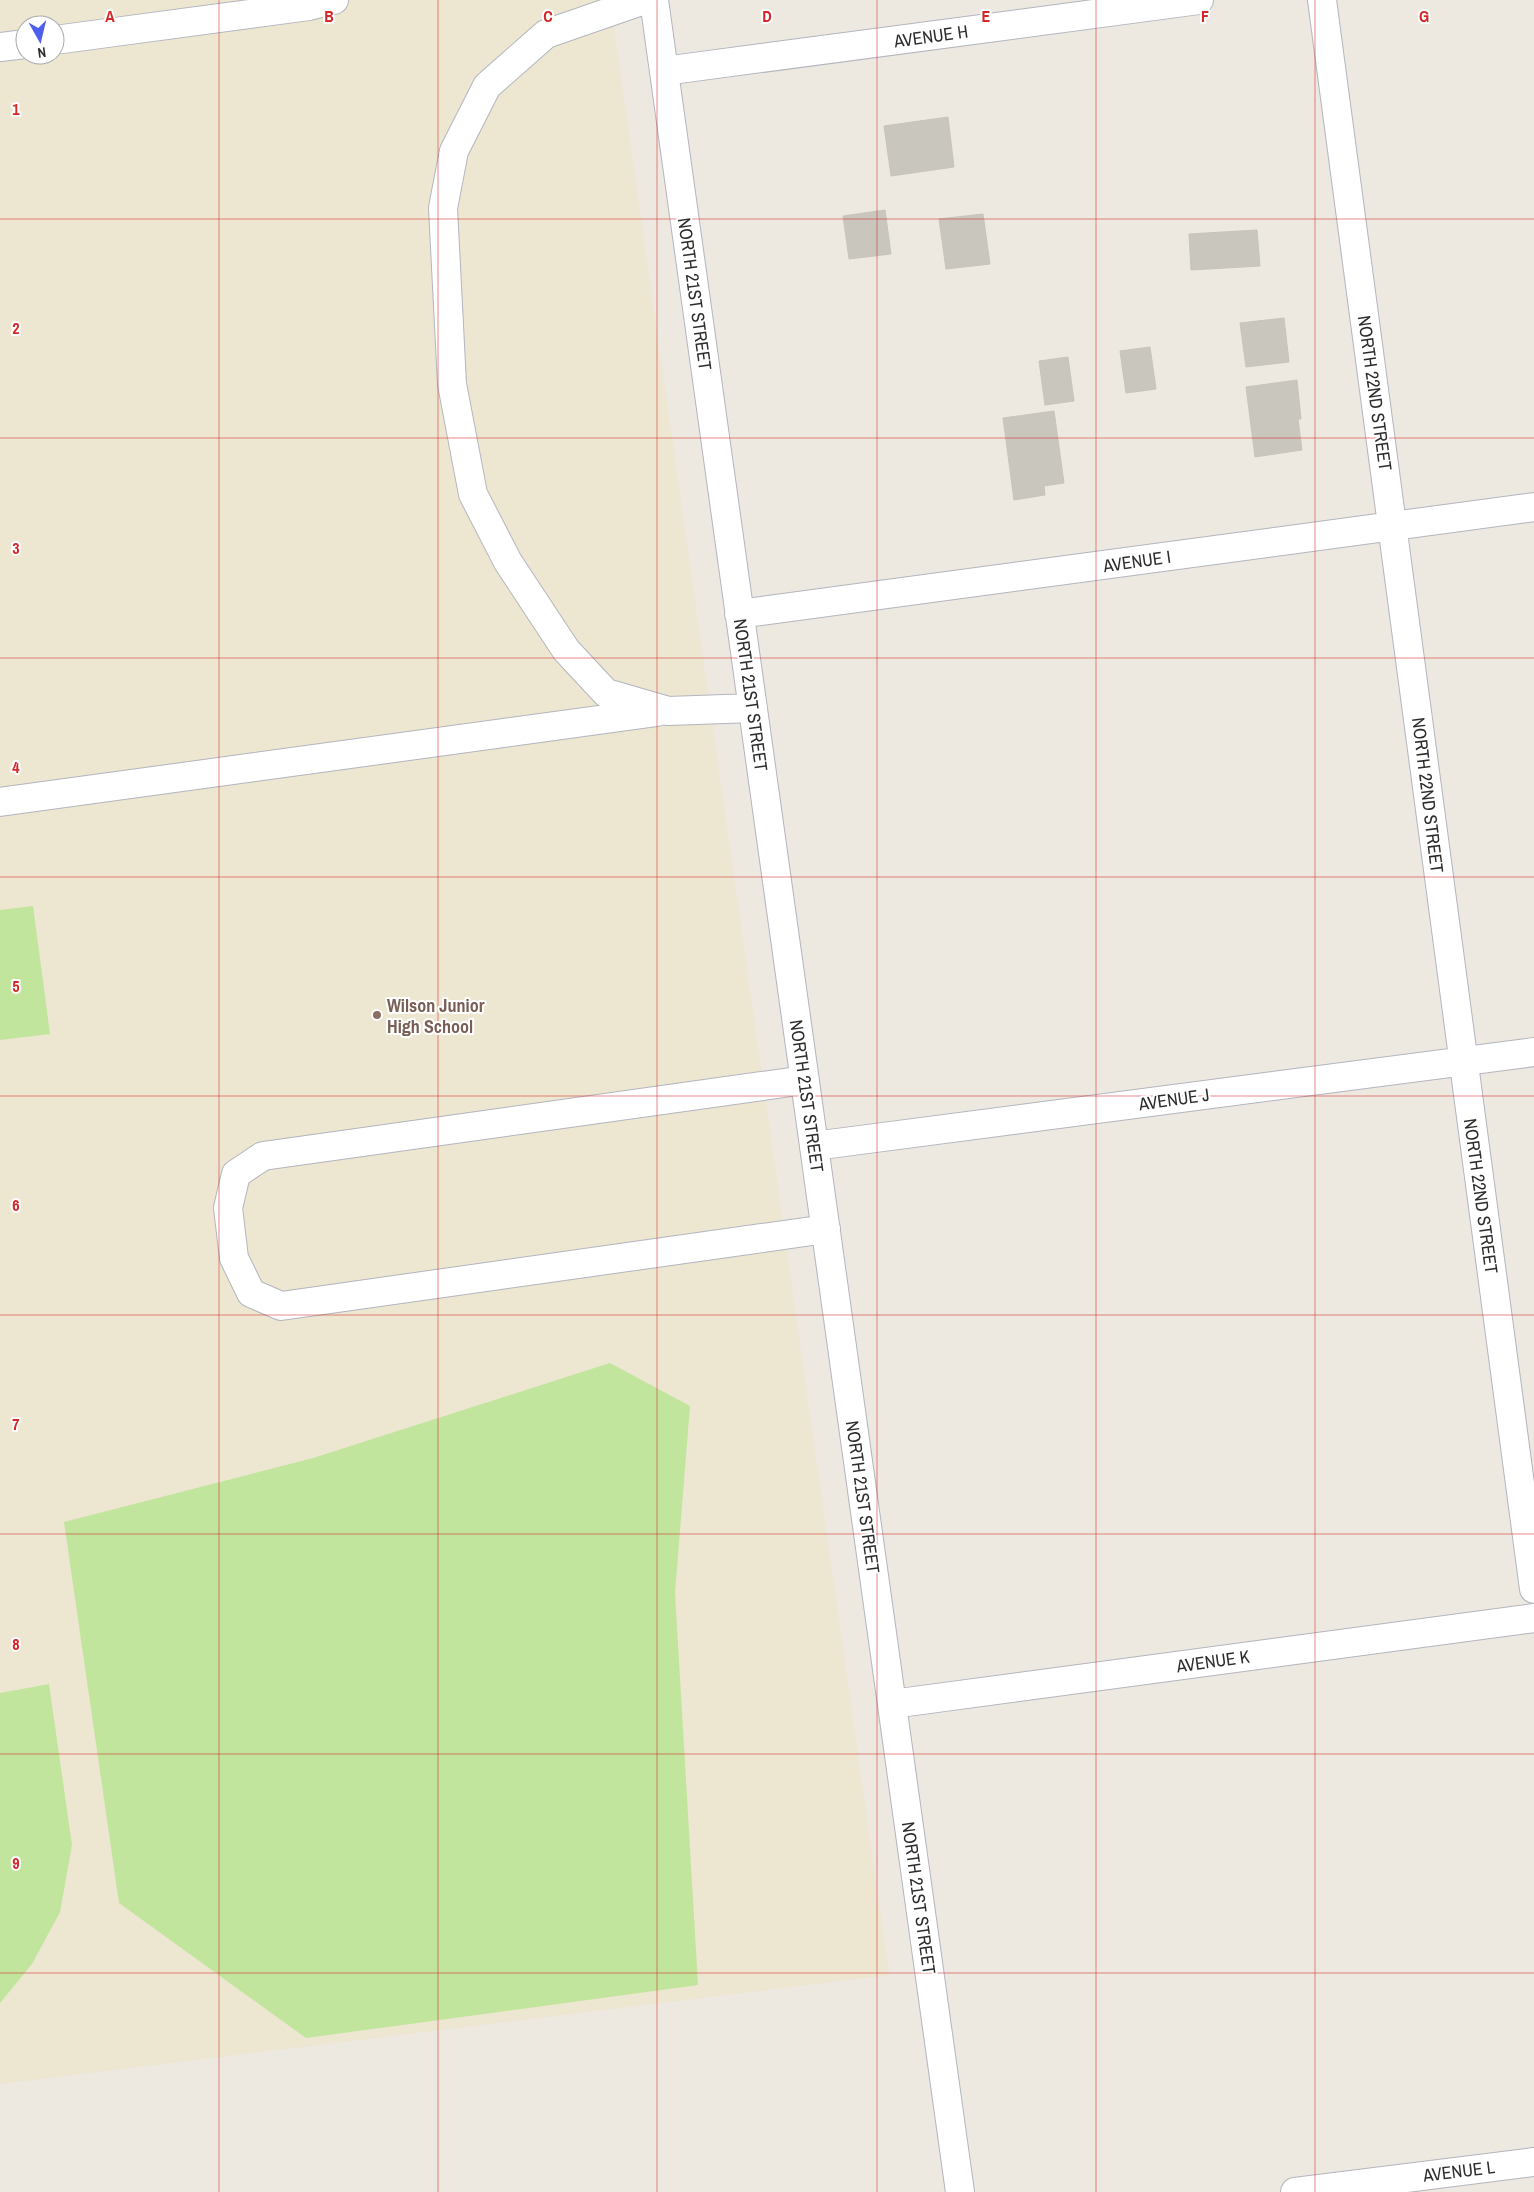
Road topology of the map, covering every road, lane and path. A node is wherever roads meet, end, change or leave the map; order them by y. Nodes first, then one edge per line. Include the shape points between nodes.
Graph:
1 (334, 0) edge
2 (644, 0) edge
3 (654, 0) edge
4 (1199, 0) edge
5 (1322, 0) edge
6 (65, 39) edge
7 (15, 45) edge
8 (0, 47) edge
9 (664, 71) junction
10 (1534, 507) edge
11 (1392, 526) junction
12 (739, 614) junction
13 (753, 708) junction
14 (668, 711) junction
15 (0, 802) edge
16 (1534, 1052) edge
17 (1462, 1061) junction
18 (805, 1080) junction
19 (814, 1146) junction
20 (826, 1229) junction
21 (1534, 1589) edge
22 (1534, 1618) edge
23 (892, 1704) junction
24 (1534, 2162) edge
25 (960, 2192) edge
26 (1295, 2192) edge

1 - 6 street
2 - 14 street via 546,34 487,86 454,152 443,208 452,384 473,494 508,562 566,650 606,694
3 - 9 street, NORTH 21ST STREET
4 - 9 street, AVENUE H
5 - 11 street, NORTH 22ND STREET
7 - 8 street
9 - 12 street, NORTH 21ST STREET
10 - 11 street, AVENUE I
11 - 12 street, AVENUE I
11 - 17 street, NORTH 22ND STREET
12 - 13 street, NORTH 21ST STREET
13 - 14 street
13 - 18 street, NORTH 21ST STREET
14 - 15 street
16 - 17 street, AVENUE J
17 - 19 street, AVENUE J
17 - 21 street, NORTH 22ND STREET
18 - 19 street, NORTH 21ST STREET
18 - 20 street via 264,1156 236,1174 228,1208 234,1258 251,1293 281,1306
19 - 20 street, NORTH 21ST STREET
20 - 23 street, NORTH 21ST STREET
22 - 23 street, AVENUE K
23 - 25 street, NORTH 21ST STREET
24 - 26 street, AVENUE L

